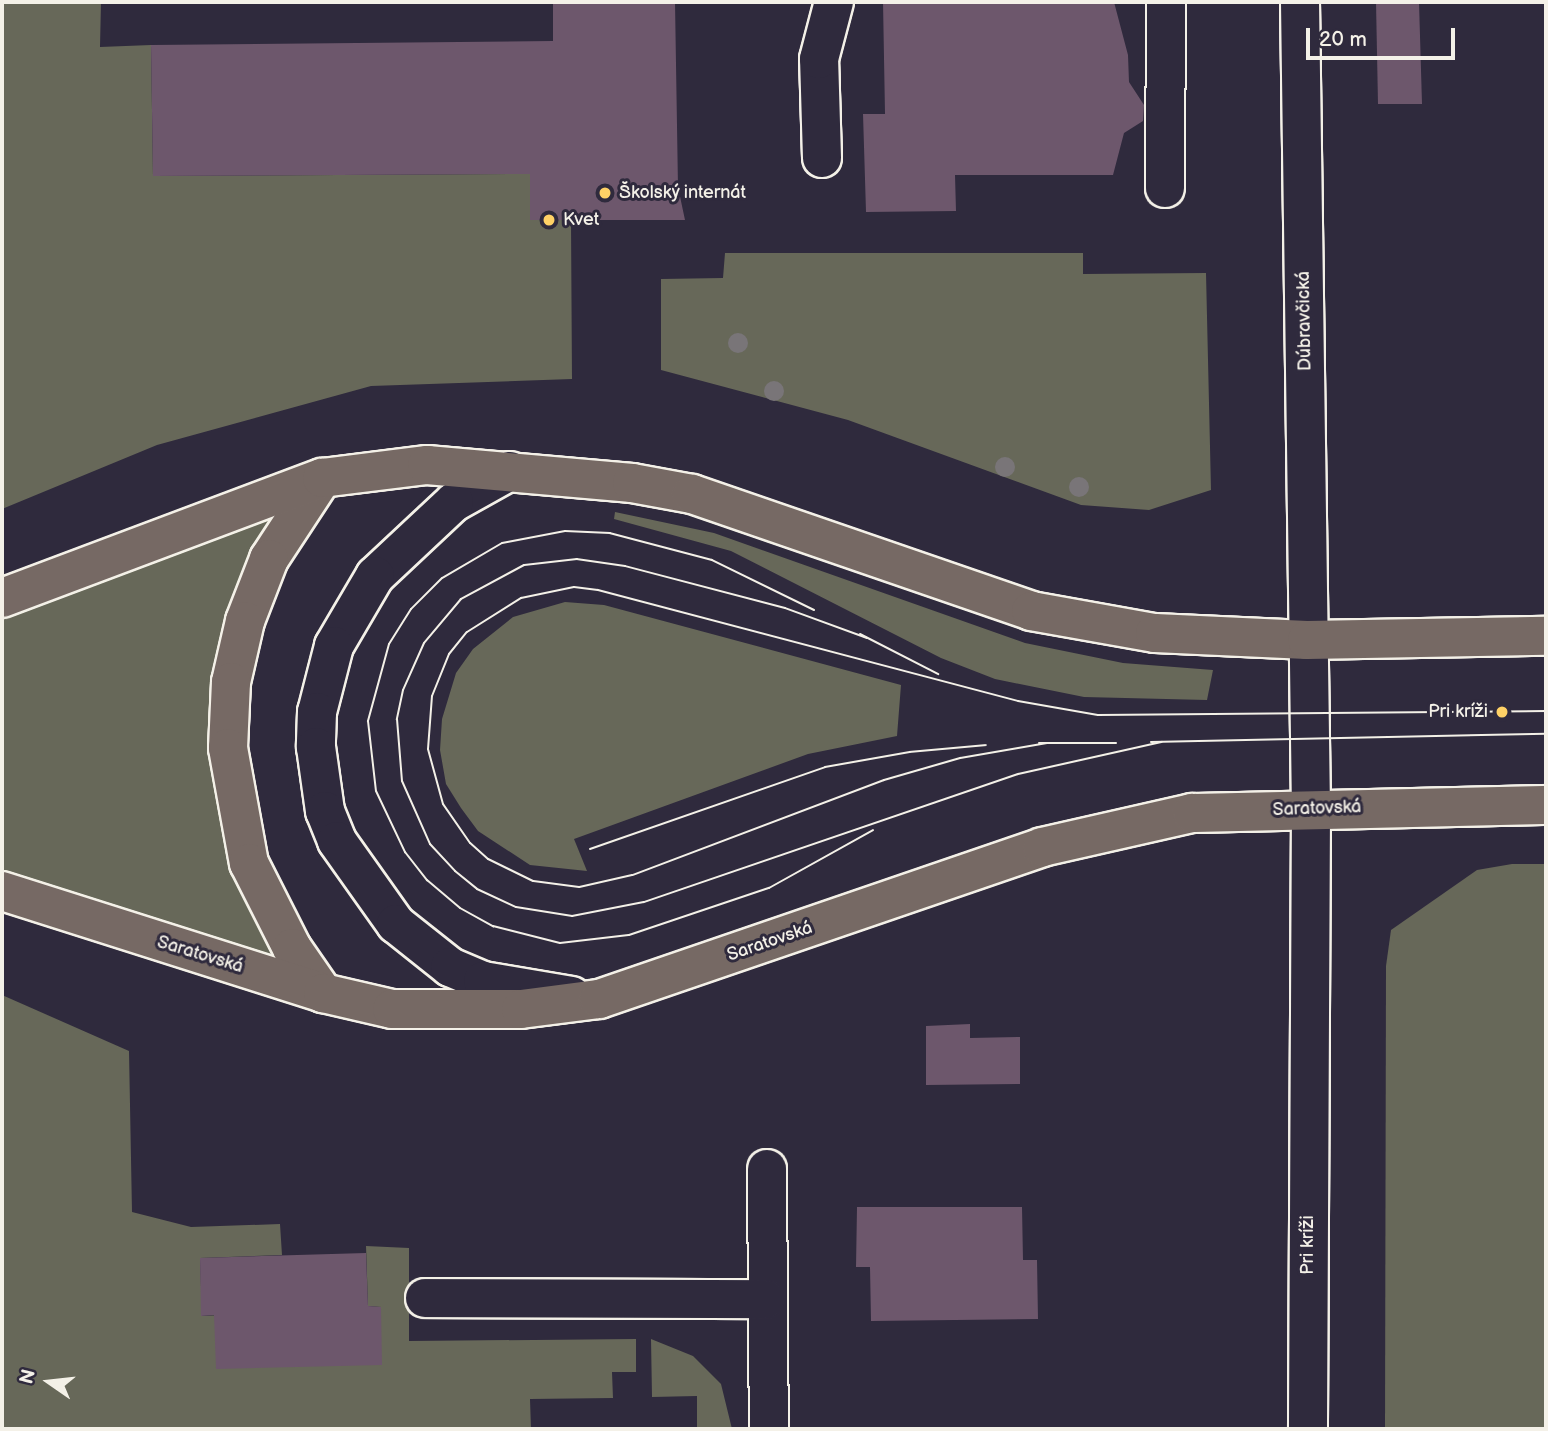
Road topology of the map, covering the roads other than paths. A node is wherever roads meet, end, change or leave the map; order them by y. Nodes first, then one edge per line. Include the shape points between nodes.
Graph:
1 (834, 2) edge
2 (1166, 2) edge
3 (1300, 2) edge
4 (822, 158) dead end
5 (1165, 188) dead end
6 (510, 471) junction
7 (322, 478) junction
8 (2, 598) edge
9 (1546, 636) edge
10 (1307, 640) junction
11 (1546, 805) edge
12 (1311, 809) junction
13 (2, 891) edge
14 (323, 993) junction
15 (599, 999) junction
16 (767, 1169) dead end
17 (425, 1298) dead end
18 (766, 1299) junction
19 (769, 1429) edge
20 (1308, 1429) edge

1 - 4 street via 819,59
2 - 5 street
3 - 10 street, Dúbravčická
6 - 7 main road via 427,465
6 - 10 main road via 632,483 692,495 1031,611 1155,633
6 - 15 street via 454,502 375,576 334,646 317,712 320,779 326,811 354,870 396,924 422,947 450,967 483,981
7 - 8 main road
7 - 14 main road via 269,559 245,621 231,682 228,748 249,863 292,948
9 - 10 main road
10 - 12 street, Dúbravčická
11 - 12 main road, Saratovská
12 - 15 main road, Saratovská via 1192,813 1042,847
12 - 20 street, Pri kríži
13 - 14 main road, Saratovská
14 - 15 main road, Saratovská via 392,1009 521,1009
16 - 18 street
17 - 18 street
18 - 19 street

